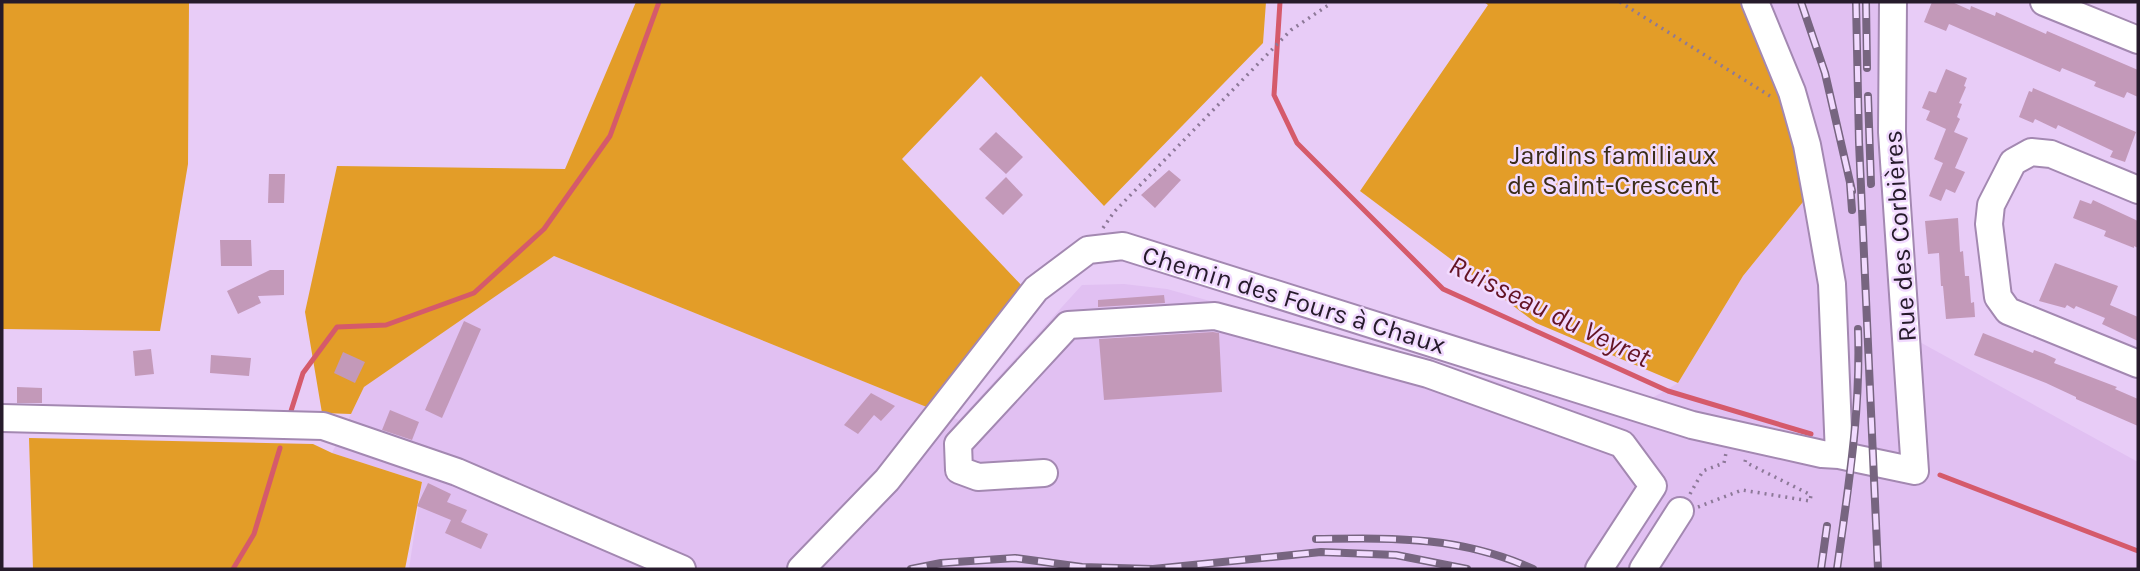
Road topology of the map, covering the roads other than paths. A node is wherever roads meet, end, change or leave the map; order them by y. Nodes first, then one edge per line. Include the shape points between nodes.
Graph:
1 (1755, 2) edge
2 (1893, 2) edge
3 (2044, 2) edge
4 (2138, 40) edge
5 (2138, 190) edge
6 (2138, 364) edge
7 (2, 418) edge
8 (1839, 454) junction
9 (1915, 471) joint
10 (1044, 473) dead end
11 (1680, 510) road end
12 (682, 569) edge
13 (801, 569) edge
14 (1599, 569) edge
15 (1643, 569) edge

1 - 8 street via 1792,92 1807,145 1832,284
2 - 9 street, Rue des Corbières via 1892,132
3 - 4 street
5 - 6 street via 2051,154 2031,152 2013,162 1991,205 1989,224 1998,297 2008,311
7 - 12 street via 323,426 457,472
8 - 9 street, Chemin des Fours à Chaux
8 - 13 street, Chemin des Fours à Chaux via 1692,425 1124,246 1088,250 1036,289 887,480
10 - 14 street via 978,477 959,470 958,444 1068,325 1215,316 1428,374 1622,444 1653,486
11 - 15 street

